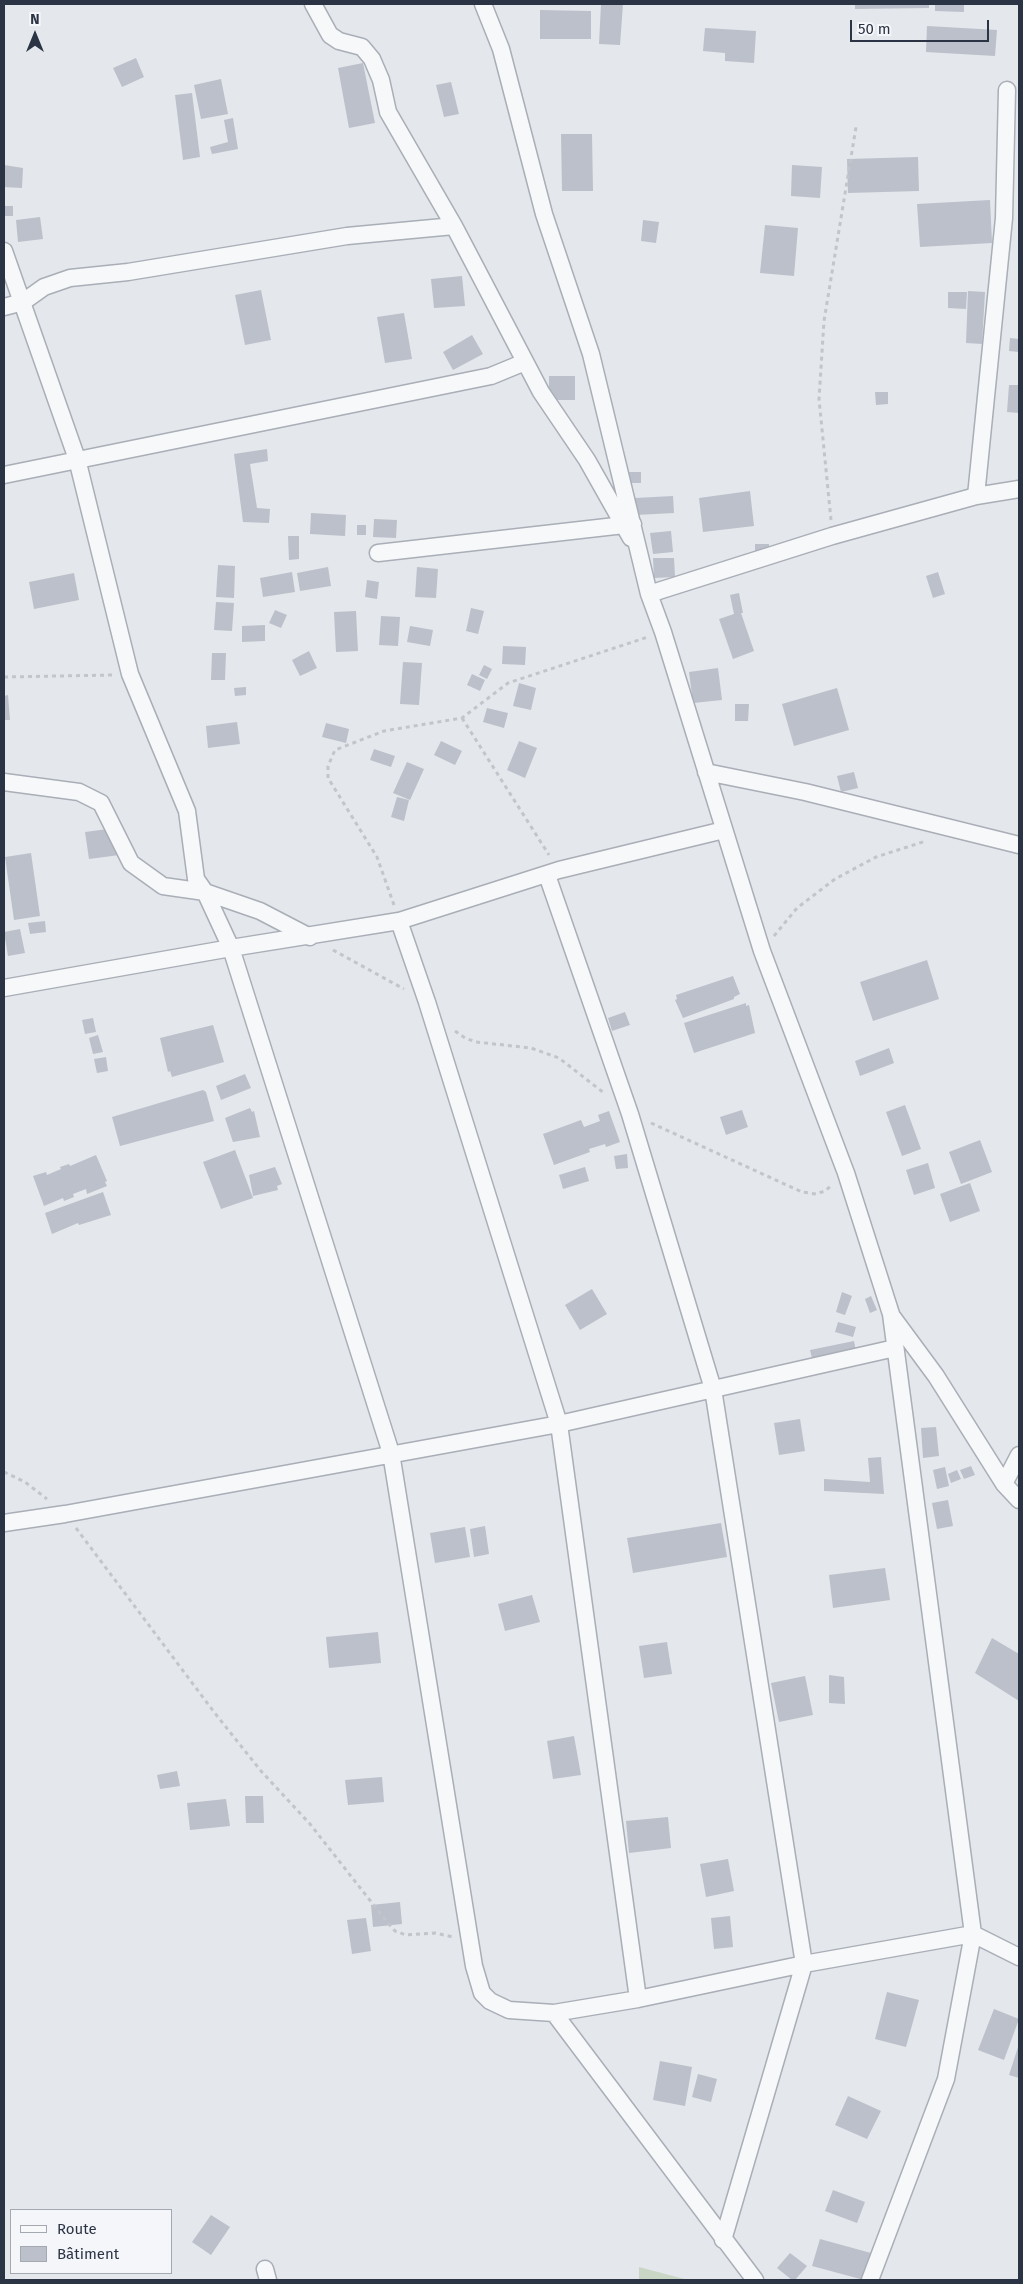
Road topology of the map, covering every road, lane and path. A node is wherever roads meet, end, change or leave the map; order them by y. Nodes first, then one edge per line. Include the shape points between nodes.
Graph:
1 (313, 4) edge
2 (483, 4) edge
3 (1007, 90) dead end
4 (856, 127) dead end
5 (454, 226) junction
6 (4, 251) edge
7 (23, 302) junction
8 (4, 307) edge
9 (525, 362) junction
10 (77, 459) junction
11 (4, 475) edge
12 (1019, 489) edge
13 (976, 496) junction
14 (628, 524) junction
15 (832, 536) junction
16 (378, 553) dead end
17 (649, 594) junction
18 (663, 632) junction
19 (130, 674) junction
20 (4, 677) edge
21 (462, 718) junction
22 (706, 772) junction
23 (4, 782) edge
24 (724, 830) junction
25 (931, 839) dead end
26 (1019, 846) edge
27 (553, 873) junction
28 (205, 892) junction
29 (399, 921) junction
30 (310, 937) junction
31 (230, 948) junction
32 (762, 951) junction
33 (4, 988) edge
34 (427, 1002) junction
35 (450, 1025) dead end
36 (630, 1114) junction
37 (846, 1173) junction
38 (891, 1314) junction
39 (895, 1348) junction
40 (713, 1389) junction
41 (559, 1424) junction
42 (391, 1453) junction
43 (1019, 1454) edge
44 (4, 1472) edge
45 (1004, 1484) junction
46 (1019, 1500) edge
47 (65, 1514) junction
48 (4, 1523) edge
49 (973, 1934) junction
50 (460, 1943) dead end
51 (1019, 1957) edge
52 (804, 1964) junction
53 (638, 1999) junction
54 (554, 2013) junction
55 (723, 2240) junction
56 (755, 2280) edge
57 (870, 2280) edge

1 - 5 street via 330,35 339,41 362,46 368,52 376,66 388,112
2 - 14 street via 501,49 544,214 591,354
3 - 13 street via 1004,218
4 - 15 path via 824,321 819,399
5 - 7 street via 347,236 128,272 70,278 44,286
5 - 9 street
6 - 7 street
7 - 8 street
7 - 10 street
9 - 10 street via 491,376
9 - 14 street via 541,392
10 - 11 street
10 - 19 street
12 - 13 street
13 - 15 street
14 - 16 street
14 - 17 street via 642,557
15 - 17 street
17 - 18 street
18 - 21 path via 508,683
18 - 22 street
19 - 20 path
19 - 28 street via 188,811 196,879
21 - 27 path
21 - 29 path via 384,731 347,744 335,750 328,766 328,778 377,857
22 - 24 street
22 - 26 street via 804,792
23 - 28 street via 80,792 101,803 131,863 163,886
24 - 27 street
24 - 32 street
25 - 32 path via 876,857 835,879 797,908
27 - 29 street
27 - 36 street
28 - 30 street via 260,911
28 - 31 street
29 - 30 street
29 - 34 street
30 - 31 street
30 - 34 path
31 - 33 street
31 - 42 street
32 - 37 street
34 - 41 street
35 - 36 path via 465,1038 476,1042 531,1048 559,1058
36 - 37 path via 802,1192 816,1194 825,1191
36 - 40 street
37 - 38 street
38 - 39 street
38 - 45 street via 936,1376
39 - 40 street
39 - 49 street
40 - 41 street
40 - 52 street
41 - 42 street
41 - 53 street
42 - 47 street
42 - 54 street via 474,1966 482,1993 490,2001 510,2010
43 - 45 street
44 - 47 path via 26,1482
45 - 46 street
47 - 48 street
47 - 50 path via 214,1712 261,1771 310,1824 395,1931 406,1935 435,1933 453,1937
49 - 51 street
49 - 52 street
49 - 57 street via 946,2079
52 - 53 street
52 - 55 street
53 - 54 street
54 - 55 street
55 - 56 street

